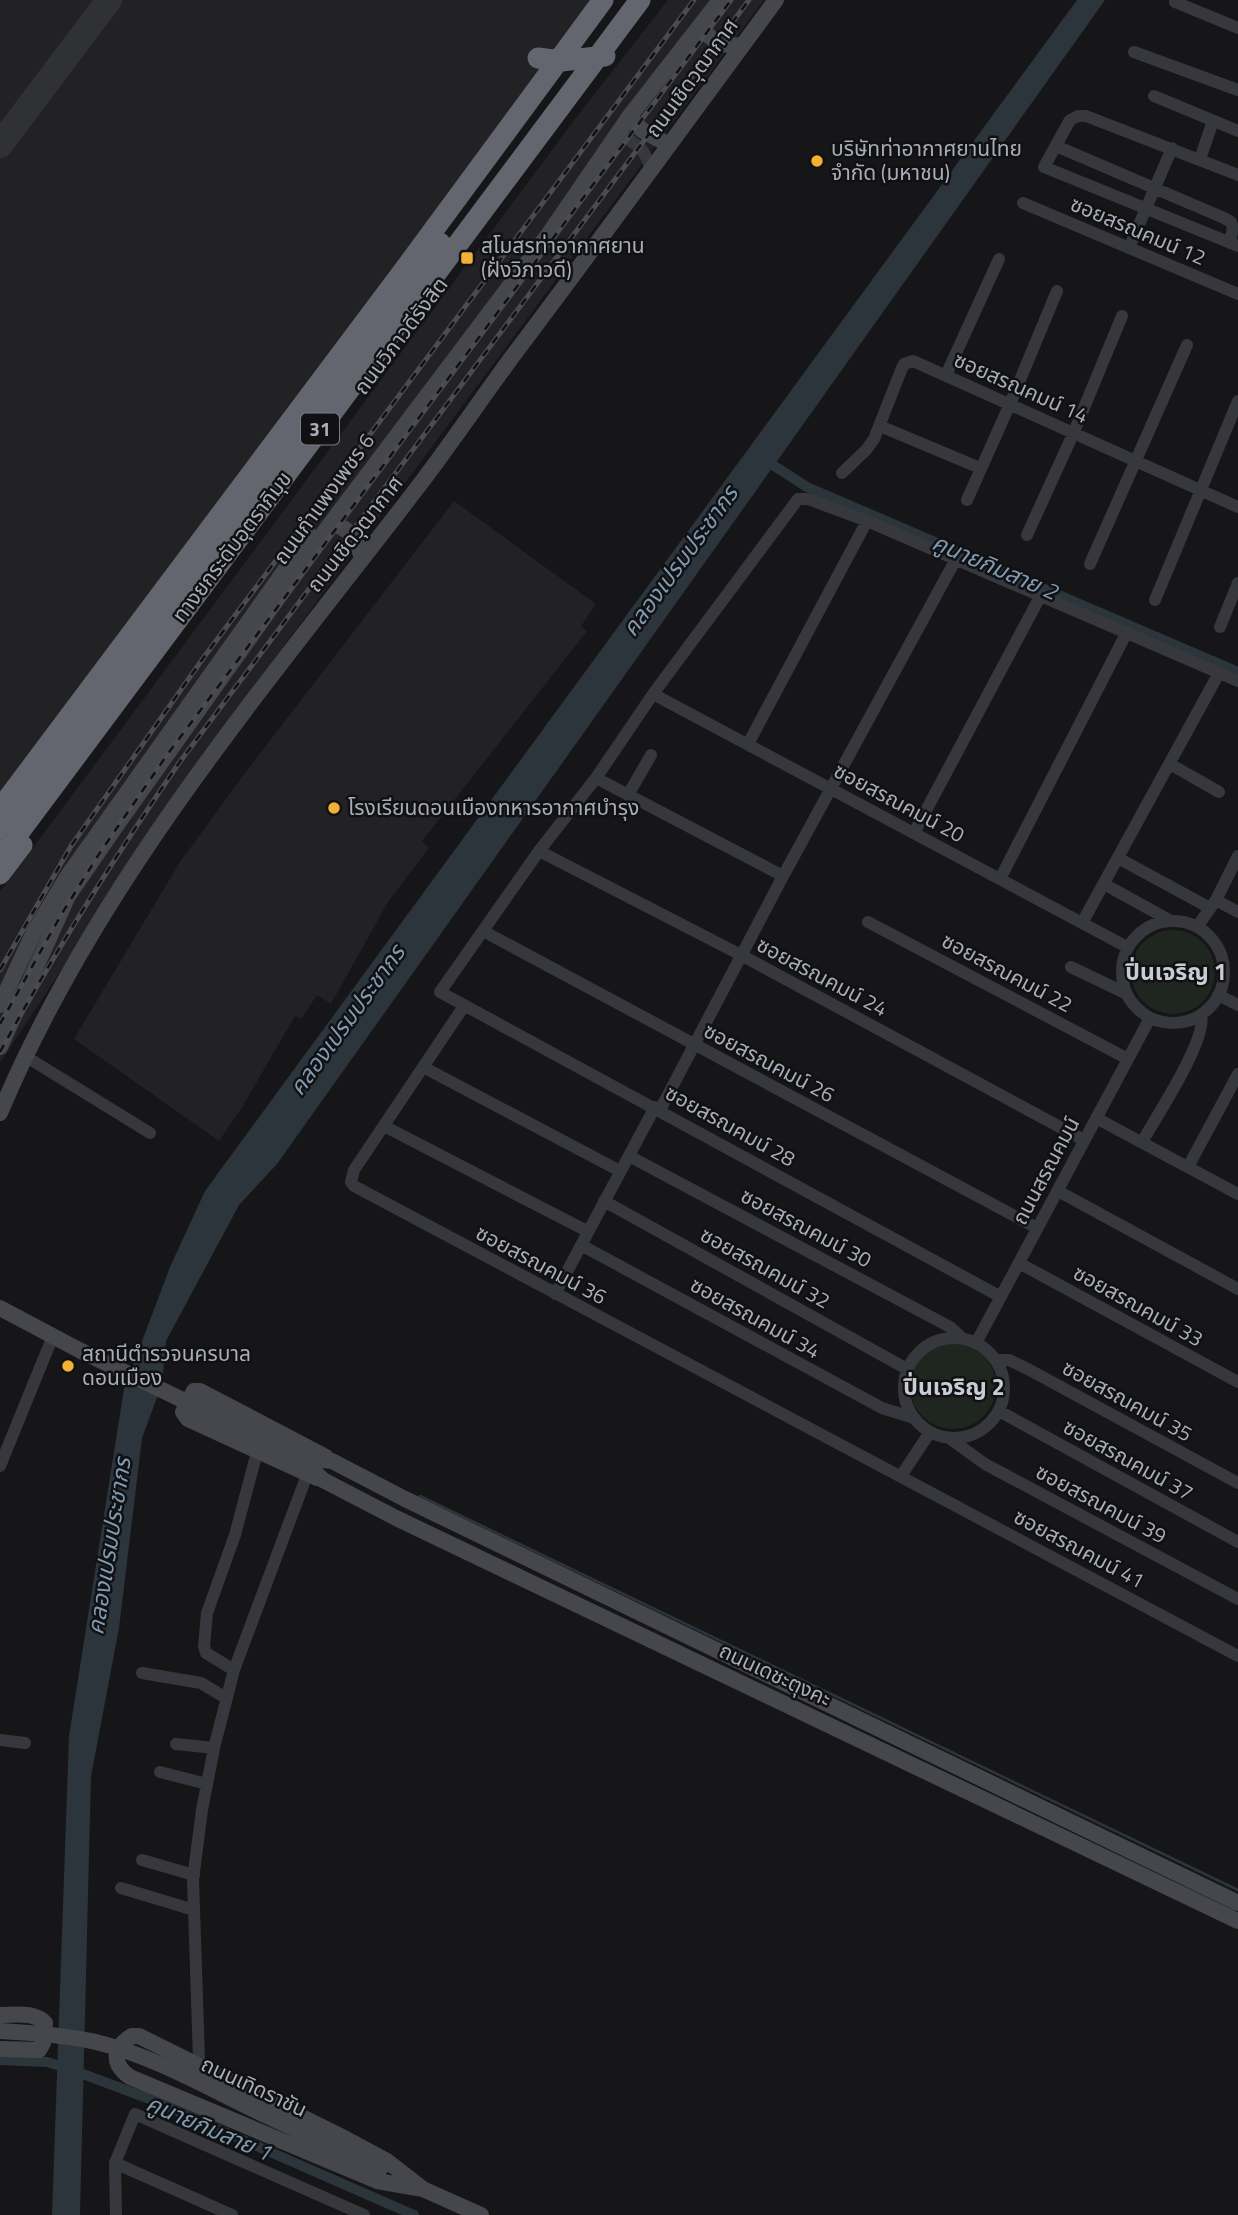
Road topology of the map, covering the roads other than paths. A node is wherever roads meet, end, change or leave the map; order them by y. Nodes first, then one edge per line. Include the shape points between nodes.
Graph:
1 (603, 0) edge
2 (622, 0) edge
3 (639, 0) edge
4 (653, 0) edge
5 (713, 0) edge
6 (720, 0) edge
7 (776, 0) edge
8 (1175, 2) dead end
9 (700, 26) junction
10 (1238, 28) edge
11 (743, 45) junction
12 (1134, 52) dead end
13 (538, 58) dead end
14 (1238, 90) edge
15 (1154, 96) dead end
16 (629, 117) junction
17 (1213, 121) junction
18 (1238, 131) edge
19 (619, 134) junction
20 (669, 145) junction
21 (1056, 146) junction
22 (1172, 148) junction
23 (1200, 159) junction
24 (651, 170) junction
25 (1238, 175) edge
26 (1156, 188) junction
27 (1023, 203) dead end
28 (1146, 207) junction
29 (1234, 245) edge
30 (1129, 248) junction
31 (999, 259) dead end
32 (1057, 291) dead end
33 (1238, 294) edge
34 (1122, 316) dead end
35 (1187, 345) dead end
36 (946, 375) junction
37 (1238, 401) edge
38 (1010, 404) junction
39 (880, 426) junction
40 (1073, 432) junction
41 (1137, 461) junction
42 (979, 468) junction
43 (842, 472) dead end
44 (1201, 491) junction
45 (967, 500) dead end
46 (1238, 507) edge
47 (867, 521) junction
48 (331, 523) junction
49 (1027, 535) dead end
50 (362, 559) junction
51 (956, 559) junction
52 (1090, 564) dead end
53 (1238, 583) edge
54 (1041, 595) junction
55 (1155, 600) dead end
56 (1220, 627) dead end
57 (1127, 632) junction
58 (1219, 673) junction
59 (1238, 681) edge
60 (653, 694) junction
61 (748, 744) junction
62 (651, 755) dead end
63 (1170, 764) junction
64 (596, 778) junction
65 (831, 789) junction
66 (1219, 792) dead end
67 (628, 795) junction
68 (0, 809) edge
69 (0, 830) edge
70 (914, 833) junction
71 (539, 851) junction
72 (1238, 856) edge
73 (0, 858) edge
74 (1118, 858) junction
75 (0, 874) edge
76 (783, 876) junction
77 (1000, 879) junction
78 (1104, 884) junction
79 (1213, 904) junction
80 (1238, 912) edge
81 (1171, 921) junction
82 (868, 922) dead end
83 (1082, 923) junction
84 (1197, 927) junction
85 (482, 931) junction
86 (1128, 947) junction
87 (741, 956) junction
88 (1224, 964) junction
89 (1070, 967) dead end
90 (1238, 970) edge
91 (1125, 993) junction
92 (1218, 995) junction
93 (0, 1005) edge
94 (1238, 1005) edge
95 (464, 1006) junction
96 (1201, 1015) junction
97 (1150, 1018) junction
98 (693, 1044) junction
99 (0, 1047) edge
100 (25, 1056) junction
101 (1128, 1059) junction
102 (423, 1067) junction
103 (0, 1069) edge
104 (1238, 1074) edge
105 (15, 1077) junction
106 (1226, 1097) junction
107 (1238, 1104) edge
108 (657, 1108) junction
109 (0, 1113) edge
110 (1096, 1118) junction
111 (384, 1126) junction
112 (150, 1133) dead end
113 (1084, 1140) junction
114 (1142, 1142) junction
115 (629, 1156) junction
116 (1188, 1167) junction
117 (620, 1171) junction
118 (1058, 1191) junction
119 (1238, 1194) edge
120 (604, 1201) junction
121 (1037, 1228) junction
122 (587, 1231) junction
123 (581, 1245) junction
124 (1019, 1263) junction
125 (1238, 1289) edge
126 (555, 1294) junction
127 (1001, 1297) junction
128 (0, 1308) edge
129 (52, 1336) junction
130 (962, 1338) junction
131 (976, 1343) junction
132 (996, 1360) junction
133 (907, 1369) junction
134 (1238, 1382) edge
135 (999, 1411) junction
136 (914, 1418) junction
137 (930, 1432) junction
138 (949, 1438) junction
139 (257, 1452) junction
140 (299, 1458) junction
141 (332, 1461) junction
142 (0, 1466) edge
143 (307, 1475) junction
144 (901, 1476) junction
145 (323, 1480) junction
146 (1238, 1483) edge
147 (1238, 1542) edge
148 (1238, 1599) edge
149 (1238, 1656) edge
150 (234, 1670) junction
151 (142, 1673) dead end
152 (226, 1698) junction
153 (0, 1740) edge
154 (884, 1741) junction
155 (25, 1743) dead end
156 (176, 1744) dead end
157 (214, 1748) junction
158 (160, 1772) dead end
159 (207, 1784) junction
160 (142, 1860) dead end
161 (194, 1875) junction
162 (121, 1888) dead end
163 (1238, 1903) edge
164 (194, 1910) junction
165 (1238, 1921) edge
166 (0, 2015) edge
167 (0, 2031) edge
168 (0, 2049) edge
169 (199, 2059) dead end
170 (114, 2163) junction
171 (424, 2189) junction
172 (116, 2215) edge
173 (232, 2215) edge
174 (364, 2215) edge
175 (481, 2215) edge

1 - 68 highway, ถนนวิภาวดีรังสิต / 31
2 - 69 highway, ทางยกระดับอุตราภิมุข / 31, bridge
3 - 73 highway, ทางยกระดับอุตราภิมุข / 31, bridge
4 - 13 highway, bridge via 625,40 606,56 561,61
4 - 75 highway, ถนนวิภาวดีรังสิต / 31
5 - 93 street, ถนนกำแพงเพชร 6 via 286,567 114,808 34,932
6 - 9 street, ถนนกำแพงเพชร 6
7 - 11 street, ถนนเชิดวุฒากาศ
8 - 10 street
9 - 11 street via 714,43
9 - 16 street, ถนนกำแพงเพชร 6
11 - 20 street, ถนนเชิดวุฒากาศ
12 - 14 street
15 - 17 street
16 - 19 street, ถนนกำแพงเพชร 6
16 - 20 street
17 - 18 street
17 - 23 street
19 - 24 street via 646,153
19 - 48 street, ถนนกำแพงเพชร 6 via 548,236
20 - 24 street, ถนนเชิดวุฒากาศ
21 - 22 street via 1070,120 1086,116
21 - 26 street
21 - 28 street via 1044,167
22 - 23 street
22 - 26 street
23 - 25 street
24 - 50 street, ถนนเชิดวุฒากาศ
26 - 28 street
26 - 29 street via 1231,222
27 - 30 street, ซอยสรณคมน์ 12
28 - 29 street
28 - 30 street
30 - 33 street, ซอยสรณคมน์ 12
31 - 36 street
32 - 38 street
34 - 40 street
35 - 41 street
36 - 38 street, ซอยสรณคมน์ 14
36 - 39 street, ซอยสรณคมน์ 14 via 913,361 904,363
37 - 44 street
38 - 40 street, ซอยสรณคมน์ 14
38 - 42 street
39 - 42 street
39 - 43 street, ซอยสรณคมน์ 14 via 866,450
40 - 41 street, ซอยสรณคมน์ 14
40 - 49 street
41 - 44 street, ซอยสรณคมน์ 14
41 - 52 street
42 - 45 street
44 - 46 street, ซอยสรณคมน์ 14
44 - 55 street
47 - 51 street
47 - 60 street via 798,499
47 - 61 street
48 - 50 street via 353,534
48 - 99 street, ถนนกำแพงเพชร 6 via 68,896
50 - 100 street, ถนนเชิดวุฒากาศ via 222,741 115,893
51 - 54 street
51 - 65 street
53 - 56 street
54 - 57 street
54 - 70 street
57 - 58 street
57 - 77 street
58 - 59 street
58 - 63 street
60 - 61 street, ซอยสรณคมน์ 20
60 - 64 street
61 - 65 street, ซอยสรณคมน์ 20
62 - 67 street
63 - 66 street
63 - 74 street
64 - 67 street
64 - 71 street
65 - 70 street, ซอยสรณคมน์ 20
65 - 76 street
67 - 76 street
70 - 77 street, ซอยสรณคมน์ 20
71 - 85 street
71 - 87 street, ซอยสรณคมน์ 24
72 - 79 street
74 - 78 street
74 - 79 street
76 - 87 street
77 - 83 street, ซอยสรณคมน์ 20
78 - 81 street
78 - 83 street
79 - 80 street
79 - 84 street
81 - 84 street
81 - 86 street via 1139,933
82 - 101 street, ซอยสรณคมน์ 22
83 - 86 street, ซอยสรณคมน์ 20
84 - 88 street via 1210,937
85 - 95 street, ซอยสรณคมน์ 28 via 439,992
85 - 98 street, ซอยสรณคมน์ 26
86 - 91 street via 1122,962
87 - 98 street
87 - 113 street, ซอยสรณคมน์ 24
88 - 90 street
88 - 92 street
89 - 91 street
91 - 97 street
92 - 94 street
92 - 96 street
95 - 102 street, ซอยสรณคมน์ 36
95 - 108 street, ซอยสรณคมน์ 28
96 - 97 street via 1176,1023
96 - 114 street via 1204,1023 1196,1046
97 - 101 street, ถนนสรณคมน์
98 - 108 street
98 - 121 street, ซอยสรณคมน์ 26
100 - 105 street, ถนนเชิดวุฒากาศ
100 - 112 street
101 - 110 street, ถนนสรณคมน์
102 - 111 street, ซอยสรณคมน์ 36
102 - 117 street
103 - 105 street
104 - 106 street
105 - 109 street, ถนนเชิดวุฒากาศ
106 - 107 street
106 - 116 street
108 - 115 street
108 - 127 street, ซอยสรณคมน์ 28
110 - 113 street, ถนนสรณคมน์
110 - 114 street
111 - 122 street
111 - 126 street, ซอยสรณคมน์ 36 via 351,1175 354,1186
113 - 118 street, ถนนสรณคมน์
114 - 116 street
115 - 117 street
115 - 130 street, ซอยสรณคมน์ 30 via 950,1327
116 - 119 street
117 - 120 street
118 - 121 street, ถนนสรณคมน์
118 - 125 street
120 - 122 street
120 - 133 street, ซอยสรณคมน์ 32
121 - 124 street, ถนนสรณคมน์
122 - 123 street
123 - 126 street
123 - 136 street, ซอยสรณคมน์ 34 via 881,1408
124 - 127 street, ถนนสรณคมน์
124 - 134 street, ซอยสรณคมน์ 33
126 - 144 street, ซอยสรณคมน์ 36
127 - 131 street, ถนนสรณคมน์
128 - 129 street, ถนนเดชะตุงคะ
129 - 140 street, ถนนเดชะตุงคะ, bridge
129 - 142 street
130 - 131 street
130 - 133 street via 929,1344
131 - 132 street
132 - 135 street via 1004,1385
132 - 146 street, ซอยสรณคมน์ 35 via 1010,1360 1026,1368
133 - 136 street via 904,1395
135 - 138 street via 978,1432
135 - 147 street, ซอยสรณคมน์ 37
136 - 137 street
137 - 138 street
137 - 144 street
138 - 148 street, ซอยสรณคมน์ 39 via 985,1464
139 - 141 street via 184,1416 194,1391
139 - 143 street
139 - 150 street via 235,1535 207,1613 206,1653
140 - 141 street, ถนนเดชะตุงคะ
140 - 145 street, ถนนเดชะตุงคะ
141 - 154 street, ถนนเดชะตุงคะ
143 - 145 street
143 - 150 street
144 - 149 street, ซอยสรณคมน์ 41
145 - 154 street, ถนนเดชะตุงคะ via 396,1518
150 - 152 street
151 - 152 street via 201,1683
152 - 157 street
153 - 155 street
154 - 163 street, ถนนเดชะตุงคะ
154 - 165 street, ถนนเดชะตุงคะ
156 - 157 street
157 - 159 street
158 - 159 street
159 - 161 street
160 - 161 street
161 - 164 street
162 - 164 street
164 - 169 street
166 - 168 street via 30,2015 45,2023 39,2050
167 - 171 street, ถนนเทิดราชัน, bridge via 48,2033 98,2043 160,2066
170 - 172 street
170 - 173 street
170 - 174 street via 135,2113
171 - 171 street via 377,2181 130,2077 119,2070 117,2053 124,2041 139,2036 387,2161
171 - 175 street, ถนนเทิดราชัน

